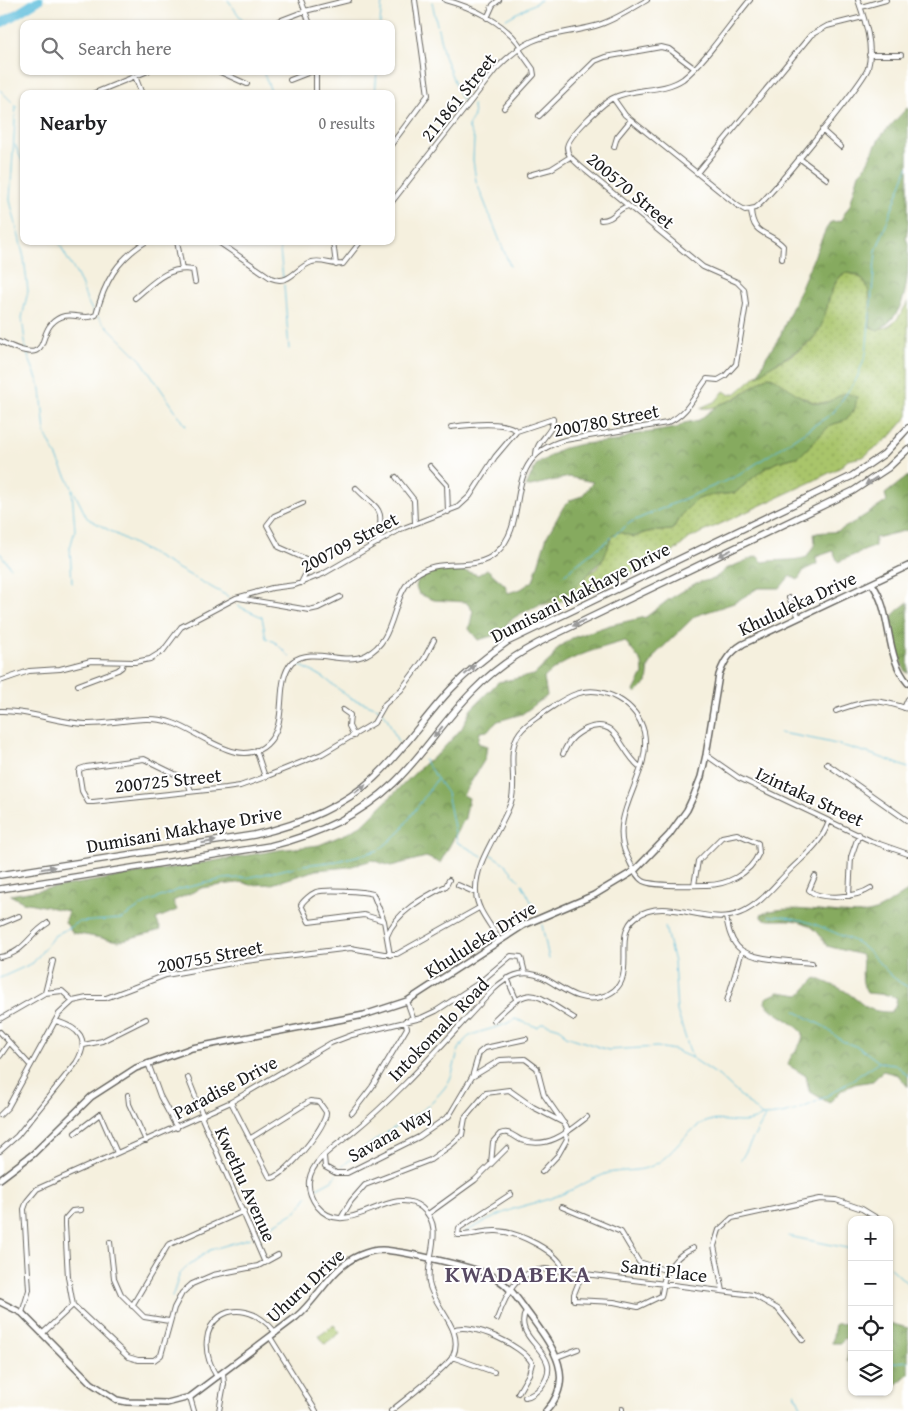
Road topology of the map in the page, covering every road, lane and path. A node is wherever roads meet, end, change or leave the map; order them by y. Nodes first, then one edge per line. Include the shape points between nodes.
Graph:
1 (301, 0) edge
2 (349, 0) edge
3 (415, 0) edge
4 (444, 0) edge
5 (499, 0) edge
6 (647, 0) edge
7 (750, 0) edge
8 (858, 0) edge
9 (886, 0) edge
10 (461, 2) edge
11 (861, 7) junction
12 (305, 11) junction
13 (863, 17) junction
14 (487, 18) junction
15 (281, 20) edge
16 (308, 20) edge
17 (520, 47) junction
18 (869, 55) junction
19 (901, 55) dead end
20 (694, 68) junction
21 (227, 75) edge
22 (304, 75) edge
23 (315, 75) edge
24 (135, 76) joint
25 (290, 80) dead end
26 (247, 84) dead end
27 (102, 90) edge
28 (140, 90) edge
29 (316, 90) edge
30 (613, 98) junction
31 (504, 108) dead end
32 (539, 116) dead end
33 (631, 120) junction
34 (822, 130) junction
35 (395, 140) edge
36 (614, 147) dead end
37 (841, 147) dead end
38 (570, 157) junction
39 (799, 158) junction
40 (697, 173) junction
41 (529, 174) dead end
42 (827, 179) dead end
43 (395, 198) edge
44 (628, 206) junction
45 (751, 210) junction
46 (601, 220) dead end
47 (141, 245) edge
48 (178, 245) edge
49 (224, 245) edge
50 (334, 245) edge
51 (358, 245) edge
52 (782, 259) dead end
53 (338, 265) junction
54 (182, 269) junction
55 (195, 282) dead end
56 (135, 298) dead end
57 (0, 341) edge
58 (707, 379) joint
59 (451, 427) dead end
60 (908, 428) edge
61 (517, 431) junction
62 (908, 449) edge
63 (536, 454) junction
64 (430, 466) dead end
65 (396, 477) dead end
66 (356, 488) dead end
67 (303, 503) dead end
68 (448, 512) junction
69 (415, 523) junction
70 (378, 543) junction
71 (908, 566) edge
72 (301, 584) junction
73 (872, 584) junction
74 (340, 597) dead end
75 (236, 598) junction
76 (789, 598) dead end
77 (799, 617) junction
78 (434, 640) dead end
79 (123, 662) junction
80 (0, 681) edge
81 (908, 683) edge
82 (78, 686) dead end
83 (908, 699) edge
84 (906, 708) edge
85 (343, 710) dead end
86 (0, 711) edge
87 (836, 711) dead end
88 (354, 736) junction
89 (256, 750) junction
90 (563, 754) dead end
91 (706, 755) junction
92 (827, 764) dead end
93 (640, 767) junction
94 (265, 777) junction
95 (191, 791) junction
96 (829, 821) junction
97 (908, 822) edge
98 (858, 834) junction
99 (908, 854) edge
100 (634, 871) junction
101 (0, 875) edge
102 (815, 876) dead end
103 (449, 880) dead end
104 (458, 885) dead end
105 (694, 885) junction
106 (871, 888) dead end
107 (0, 889) edge
108 (476, 893) junction
109 (849, 896) junction
110 (479, 908) junction
111 (19, 916) dead end
112 (726, 917) junction
113 (384, 921) junction
114 (48, 923) dead end
115 (0, 924) edge
116 (387, 937) junction
117 (499, 940) junction
118 (742, 951) junction
119 (390, 955) junction
120 (0, 957) edge
121 (53, 961) dead end
122 (812, 963) dead end
123 (525, 973) junction
124 (507, 978) junction
125 (45, 993) junction
126 (516, 999) junction
127 (73, 1001) junction
128 (407, 1001) junction
129 (727, 1002) dead end
130 (574, 1018) dead end
131 (0, 1019) edge
132 (146, 1019) dead end
133 (494, 1020) dead end
134 (56, 1021) junction
135 (405, 1021) junction
136 (0, 1032) edge
137 (526, 1039) dead end
138 (10, 1043) junction
139 (84, 1046) junction
140 (0, 1056) edge
141 (148, 1063) junction
142 (29, 1064) junction
143 (472, 1077) junction
144 (188, 1078) dead end
145 (128, 1095) dead end
146 (231, 1102) junction
147 (352, 1113) dead end
148 (0, 1114) edge
149 (202, 1116) junction
150 (587, 1116) dead end
151 (564, 1123) junction
152 (176, 1128) junction
153 (75, 1133) dead end
154 (565, 1134) junction
155 (251, 1138) junction
156 (146, 1141) junction
157 (507, 1148) dead end
158 (0, 1151) edge
159 (117, 1153) junction
160 (324, 1156) junction
161 (491, 1164) junction
162 (542, 1172) dead end
163 (0, 1179) edge
164 (511, 1194) dead end
165 (562, 1207) dead end
166 (81, 1210) dead end
167 (244, 1211) junction
168 (428, 1214) junction
169 (873, 1216) edge
170 (341, 1218) junction
171 (110, 1242) dead end
172 (693, 1248) dead end
173 (278, 1255) dead end
174 (431, 1260) junction
175 (265, 1263) junction
176 (668, 1271) junction
177 (565, 1272) junction
178 (582, 1274) junction
179 (663, 1284) junction
180 (511, 1290) junction
181 (723, 1291) junction
182 (0, 1302) edge
183 (73, 1305) junction
184 (132, 1306) junction
185 (526, 1311) junction
186 (22, 1313) junction
187 (497, 1318) dead end
188 (168, 1320) junction
189 (453, 1330) junction
190 (43, 1333) junction
191 (276, 1333) junction
192 (270, 1337) junction
193 (803, 1340) dead end
194 (578, 1349) dead end
195 (452, 1357) junction
196 (557, 1357) junction
197 (494, 1372) dead end
198 (223, 1373) junction
199 (218, 1377) junction
200 (518, 1393) dead end
201 (525, 1397) dead end
202 (190, 1398) junction
203 (398, 1409) edge
204 (194, 1411) edge
205 (219, 1411) edge
206 (316, 1411) edge
207 (391, 1411) edge
208 (546, 1411) edge

1 - 12 street
2 - 12 street
3 - 35 street via 428,95
4 - 10 street
5 - 14 street
6 - 17 street, 211861 Street via 603,24 547,34
7 - 20 street, 200570 Street
8 - 11 street
9 - 11 street
10 - 14 street
11 - 13 street
12 - 15 street
12 - 16 street
13 - 18 street
13 - 40 street via 827,26 811,36
14 - 17 street via 515,38
17 - 31 street via 534,75
17 - 43 street, 211861 Street via 496,69
18 - 19 street
18 - 34 street via 864,76
20 - 30 street, 200570 Street via 671,84
20 - 32 street via 672,51 661,47 605,57 589,66
21 - 26 street
22 - 25 street
23 - 29 street
24 - 27 street
24 - 28 street
30 - 33 street
30 - 38 street, 200570 Street via 602,105 570,139 567,148
33 - 36 street
33 - 40 street
34 - 37 street
34 - 39 street
38 - 41 street via 550,169
38 - 44 street, 200570 Street
39 - 42 street
39 - 45 street via 760,205
40 - 45 street via 742,209
44 - 46 street via 622,207 609,220
44 - 58 street, 200570 Street via 703,267 737,282 745,291 745,312 736,364 718,380
45 - 52 street via 754,225 762,234 784,246
47 - 57 street via 115,270 102,291 96,315 61,317 34,352 18,350
48 - 54 street
49 - 53 street via 277,280 290,278 312,262
50 - 53 street
51 - 53 street via 346,261
54 - 55 street via 193,270
54 - 56 street via 158,278
58 - 63 street, 200780 Street via 689,408 675,419 649,427 566,440
59 - 61 street via 500,424
101 -> 60 main road, Dumisani Makhaye Drive via 254,835 289,826 323,812 375,777 450,690 497,649 530,630 852,476 884,454
61 - 63 street via 554,419
61 - 68 street, 200709 Street via 495,457 470,496
62 -> 107 main road, Dumisani Makhaye Drive via 888,468 853,491 518,654 472,692 392,784 364,807 330,826 270,846
63 - 89 street, 200780 Street via 525,470 509,532 497,552 474,563 433,565 414,577 405,589 382,642 368,654 347,659 308,655 292,662 285,676 275,733 268,743
64 - 68 street via 447,485
65 - 69 street via 414,500
66 - 70 street via 380,512 382,520
67 - 72 street via 274,516 267,525 279,547 308,560
68 - 69 street, 200709 Street
69 - 70 street, 200709 Street
70 - 72 street, 200709 Street
71 - 73 street, Khululeka Drive
72 - 75 street, 200709 Street
73 - 77 street, Khululeka Drive
73 - 81 street via 880,597 897,666
74 - 75 street via 309,610
75 - 79 street, 200709 Street via 181,628 158,655 143,661
76 - 77 street
77 - 91 street, Khululeka Drive via 743,644 727,657 719,675
78 - 88 street, 200725 Street via 424,659 401,690 385,704 374,723
79 - 80 street, 200709 Street via 85,662 60,669 29,671
79 - 82 street via 118,670
83 - 84 street
84 - 87 street via 874,700
85 - 88 street via 350,715 349,726
86 - 89 street via 87,724 166,720 226,749
88 - 94 street, 200725 Street via 310,760
89 - 94 street
90 - 93 street via 576,734 604,726 612,730
91 - 96 street, Izintaka Street via 739,778
91 - 100 street, Khululeka Drive via 701,777 678,824
92 - 97 street
93 - 100 street via 621,832 624,851
93 - 108 street via 645,751 642,726 630,708 609,694 576,694 524,726 512,748 514,783 510,802 481,867
94 - 95 street, 200725 Street via 240,786
95 - 95 street, 200725 Street via 187,780 144,759 86,767 79,772 82,791 88,802
96 - 98 street, Izintaka Street
96 - 112 street via 818,842 764,897 749,909
98 - 99 street, Izintaka Street
98 - 109 street via 851,857
100 - 105 street via 649,882
100 - 117 street, Khululeka Drive via 594,895 543,916
102 - 109 street via 808,888 814,894
103 - 116 street via 446,886 412,905 390,928
104 - 108 street
105 - 105 street via 718,884 744,873 760,853 758,844 737,834 722,837 698,861
106 - 109 street
108 - 110 street
110 - 117 street
110 - 119 street via 404,951
111 - 115 street
112 - 118 street via 732,940
112 - 123 street via 658,909 635,918 627,928 623,977 612,991 599,998 577,996 543,977
113 - 113 street via 374,896 368,893 316,892 301,905 309,922 364,915
113 - 116 street
114 - 120 street via 16,953
116 - 119 street
117 - 128 street, Khululeka Drive
118 - 122 street via 779,960
118 - 129 street
119 - 127 street, 200755 Street via 351,948 238,962 166,975 106,998
121 - 125 street
123 - 124 street, Intokomalo Road
123 - 135 street, Paradise Drive via 521,957 511,956 445,1006
124 - 126 street
124 - 160 street, Intokomalo Road via 372,1116
125 - 127 street via 62,991
125 - 131 street
126 - 130 street via 533,995
126 - 133 street
127 - 134 street
128 - 135 street via 413,1018
128 - 141 street, Khululeka Drive via 364,1015 192,1048
132 - 139 street via 102,1041
134 - 139 street via 76,1030
134 - 142 street
135 - 146 street, Paradise Drive via 331,1043
135 - 147 street via 407,1028 372,1087
136 - 138 street
137 - 143 street, Savana Way via 485,1048 479,1053
138 - 140 street
138 - 142 street
139 - 158 street via 65,1077 17,1136
141 - 152 street
141 - 163 street, Khululeka Drive via 122,1076 91,1098 33,1154
142 - 148 street via 8,1107
143 - 151 street via 500,1060 525,1059 537,1068 544,1095
143 - 160 street, Savana Way via 449,1116 419,1137 347,1173 327,1169
144 - 149 street, Kwethu Avenue
145 - 156 street
146 - 149 street, Paradise Drive
146 - 155 street
149 - 152 street, Paradise Drive
149 - 167 street, Kwethu Avenue
150 - 154 street
151 - 154 street via 567,1128
151 - 170 street via 509,1090 486,1093 465,1118 462,1135 451,1145 430,1160 365,1185
152 - 156 street, Paradise Drive
153 - 159 street via 100,1114
154 - 161 street via 553,1140 532,1142 503,1132 493,1142
154 - 162 street via 564,1146
155 - 155 street via 310,1101 319,1102 326,1112 325,1120 304,1150 272,1178
156 - 159 street, Paradise Drive
157 - 161 street
159 - 186 street, Paradise Drive via 47,1184 27,1201 24,1219 29,1290
160 - 170 street, Intokomalo Road via 310,1176 312,1198 325,1213
161 - 168 street via 475,1180
164 - 177 street via 459,1228 457,1233 496,1231 516,1234 558,1258
165 - 176 street via 614,1228 625,1236 640,1262
166 - 183 street via 72,1211 65,1219
167 - 175 street, Kwethu Avenue
167 - 184 street via 168,1245
168 - 170 street via 418,1205 400,1201 358,1216
168 - 174 street via 433,1222 434,1236
169 - 181 street via 836,1200 820,1199 732,1218 717,1233 714,1246
171 - 184 street via 114,1278
172 - 176 street via 682,1254
173 - 175 street
174 - 180 street, Uhuru Drive via 486,1273
174 - 189 street via 431,1290
174 - 191 street, Uhuru Drive via 384,1250 360,1255 339,1268 311,1304
175 - 188 street via 213,1275 192,1284
176 - 179 street
177 - 178 street, Santi Place
177 - 180 street, Santi Place via 544,1269 530,1272 513,1284
178 - 179 street, Santi Place
178 - 179 street via 573,1297 586,1302 614,1302 638,1307 662,1296
179 - 181 street, Santi Place
180 - 185 street, Uhuru Drive
180 - 187 street, Santi Place
181 - 193 street, Santi Place via 753,1295 768,1303 786,1318
182 - 186 street, Uhuru Drive
183 - 188 street via 128,1357 138,1360 154,1360 161,1355
183 - 190 street
184 - 188 street via 144,1317
185 - 196 street, Uhuru Drive
185 - 201 street via 523,1329 544,1355 548,1368 547,1378 540,1388
186 - 190 street, Uhuru Drive
189 - 195 street
189 - 200 street via 463,1328 486,1333 513,1346 528,1358 532,1363 529,1374
190 - 202 street, Uhuru Drive via 91,1383 117,1400 168,1403
191 - 192 street, Uhuru Drive
191 - 199 street via 259,1315 229,1312 221,1315 211,1326 206,1350 209,1364
192 - 198 street, Uhuru Drive
192 - 206 street
194 - 196 street
195 - 197 street
195 - 203 street
196 - 208 street, Uhuru Drive via 560,1386
198 - 199 street, Uhuru Drive
198 - 205 street
199 - 202 street, Uhuru Drive
202 - 204 street
203 - 207 street

